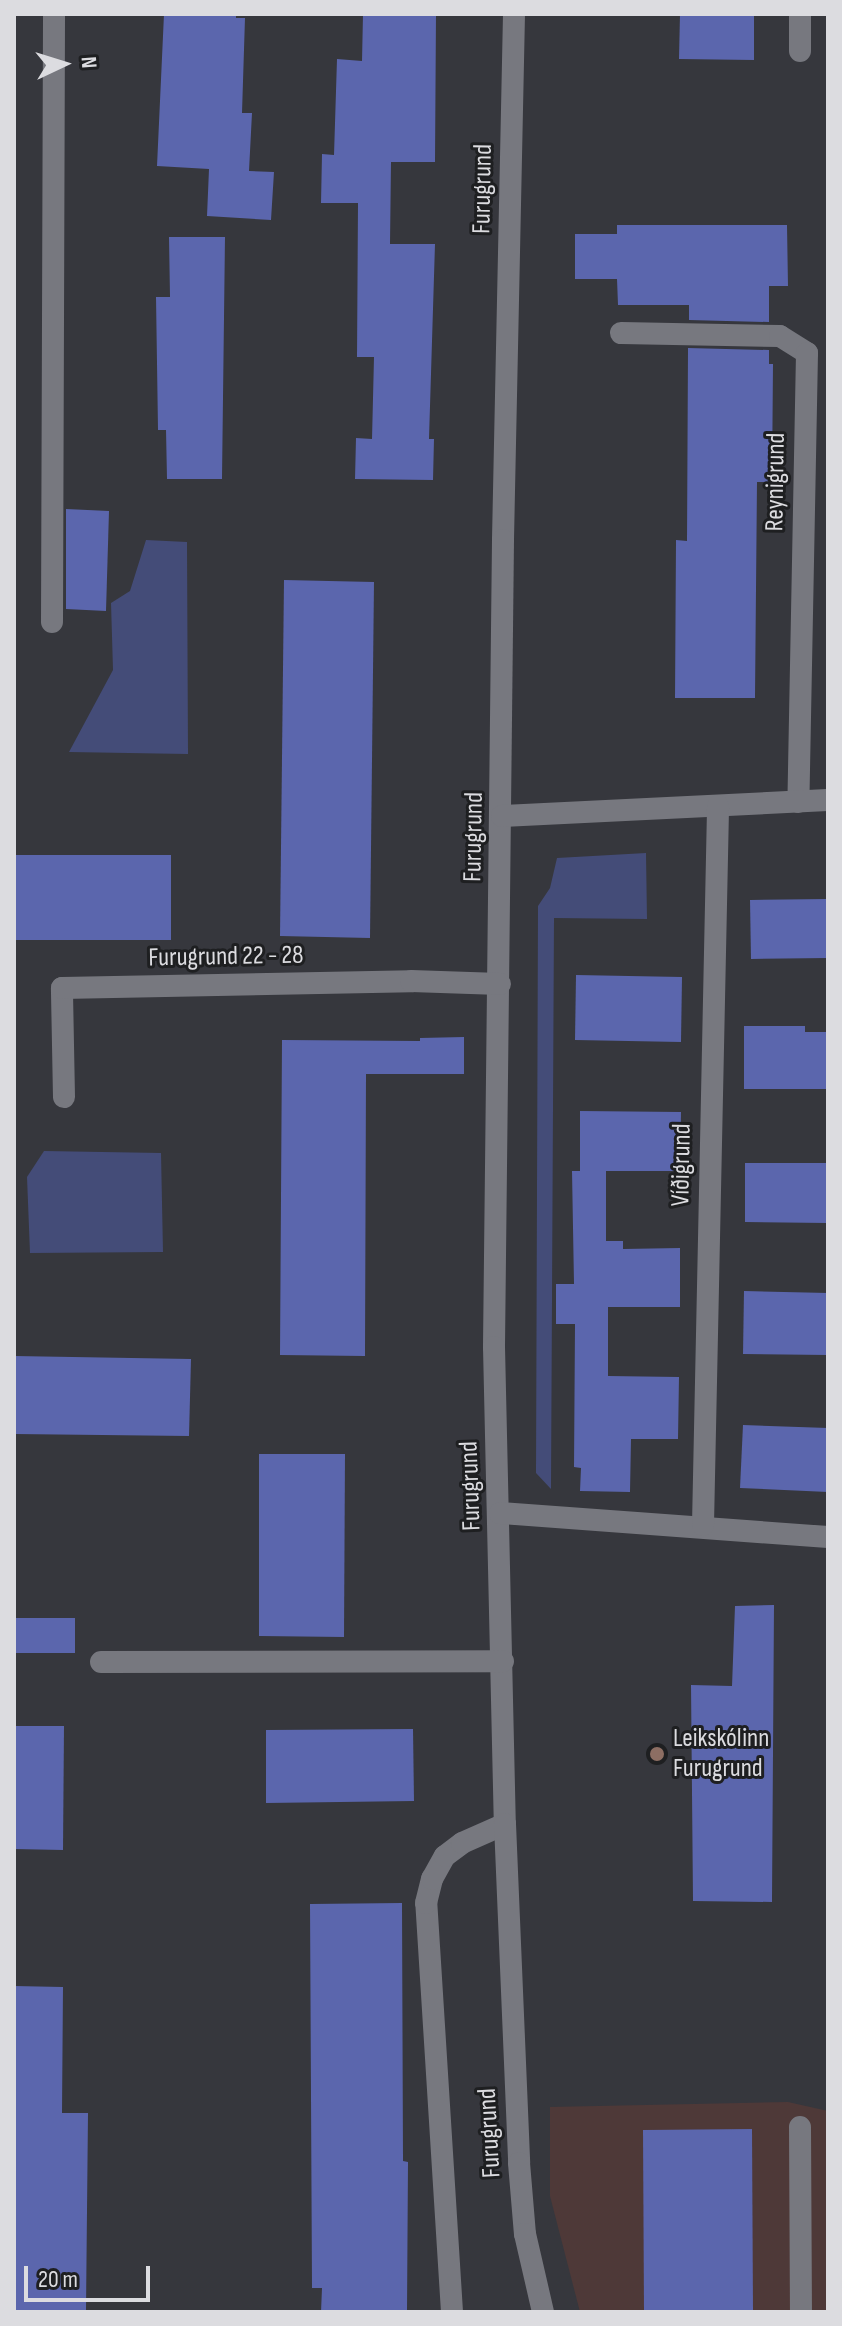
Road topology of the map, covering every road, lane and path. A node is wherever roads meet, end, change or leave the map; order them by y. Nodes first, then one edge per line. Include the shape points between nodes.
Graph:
1 (54, 14) edge
2 (514, 14) edge
3 (800, 14) edge
4 (800, 51) dead end
5 (621, 333) dead end
6 (52, 622) dead end
7 (828, 800) edge
8 (798, 802) junction
9 (718, 806) junction
10 (502, 816) junction
11 (500, 984) junction
12 (64, 1097) dead end
13 (500, 1513) junction
14 (703, 1525) junction
15 (828, 1537) edge
16 (503, 1661) junction
17 (101, 1662) dead end
18 (505, 1824) junction
19 (800, 2127) dead end
20 (452, 2312) edge
21 (543, 2312) edge
22 (801, 2312) edge

1 - 6 street
2 - 10 street, Furugrund
3 - 4 street
5 - 8 street, Reynigrund via 780,336 807,353
7 - 8 street
8 - 9 street
9 - 10 street
9 - 14 street, Víðigrund
10 - 11 street, Furugrund
11 - 12 street, Furugrund 22 - 28 via 62,988
11 - 13 street, Furugrund via 494,1347
13 - 14 street
13 - 16 street, Furugrund
14 - 15 street
16 - 17 street
16 - 18 street, Furugrund
18 - 20 street via 445,1856 426,1903
18 - 21 street, Furugrund via 519,2163 525,2234
19 - 22 street

